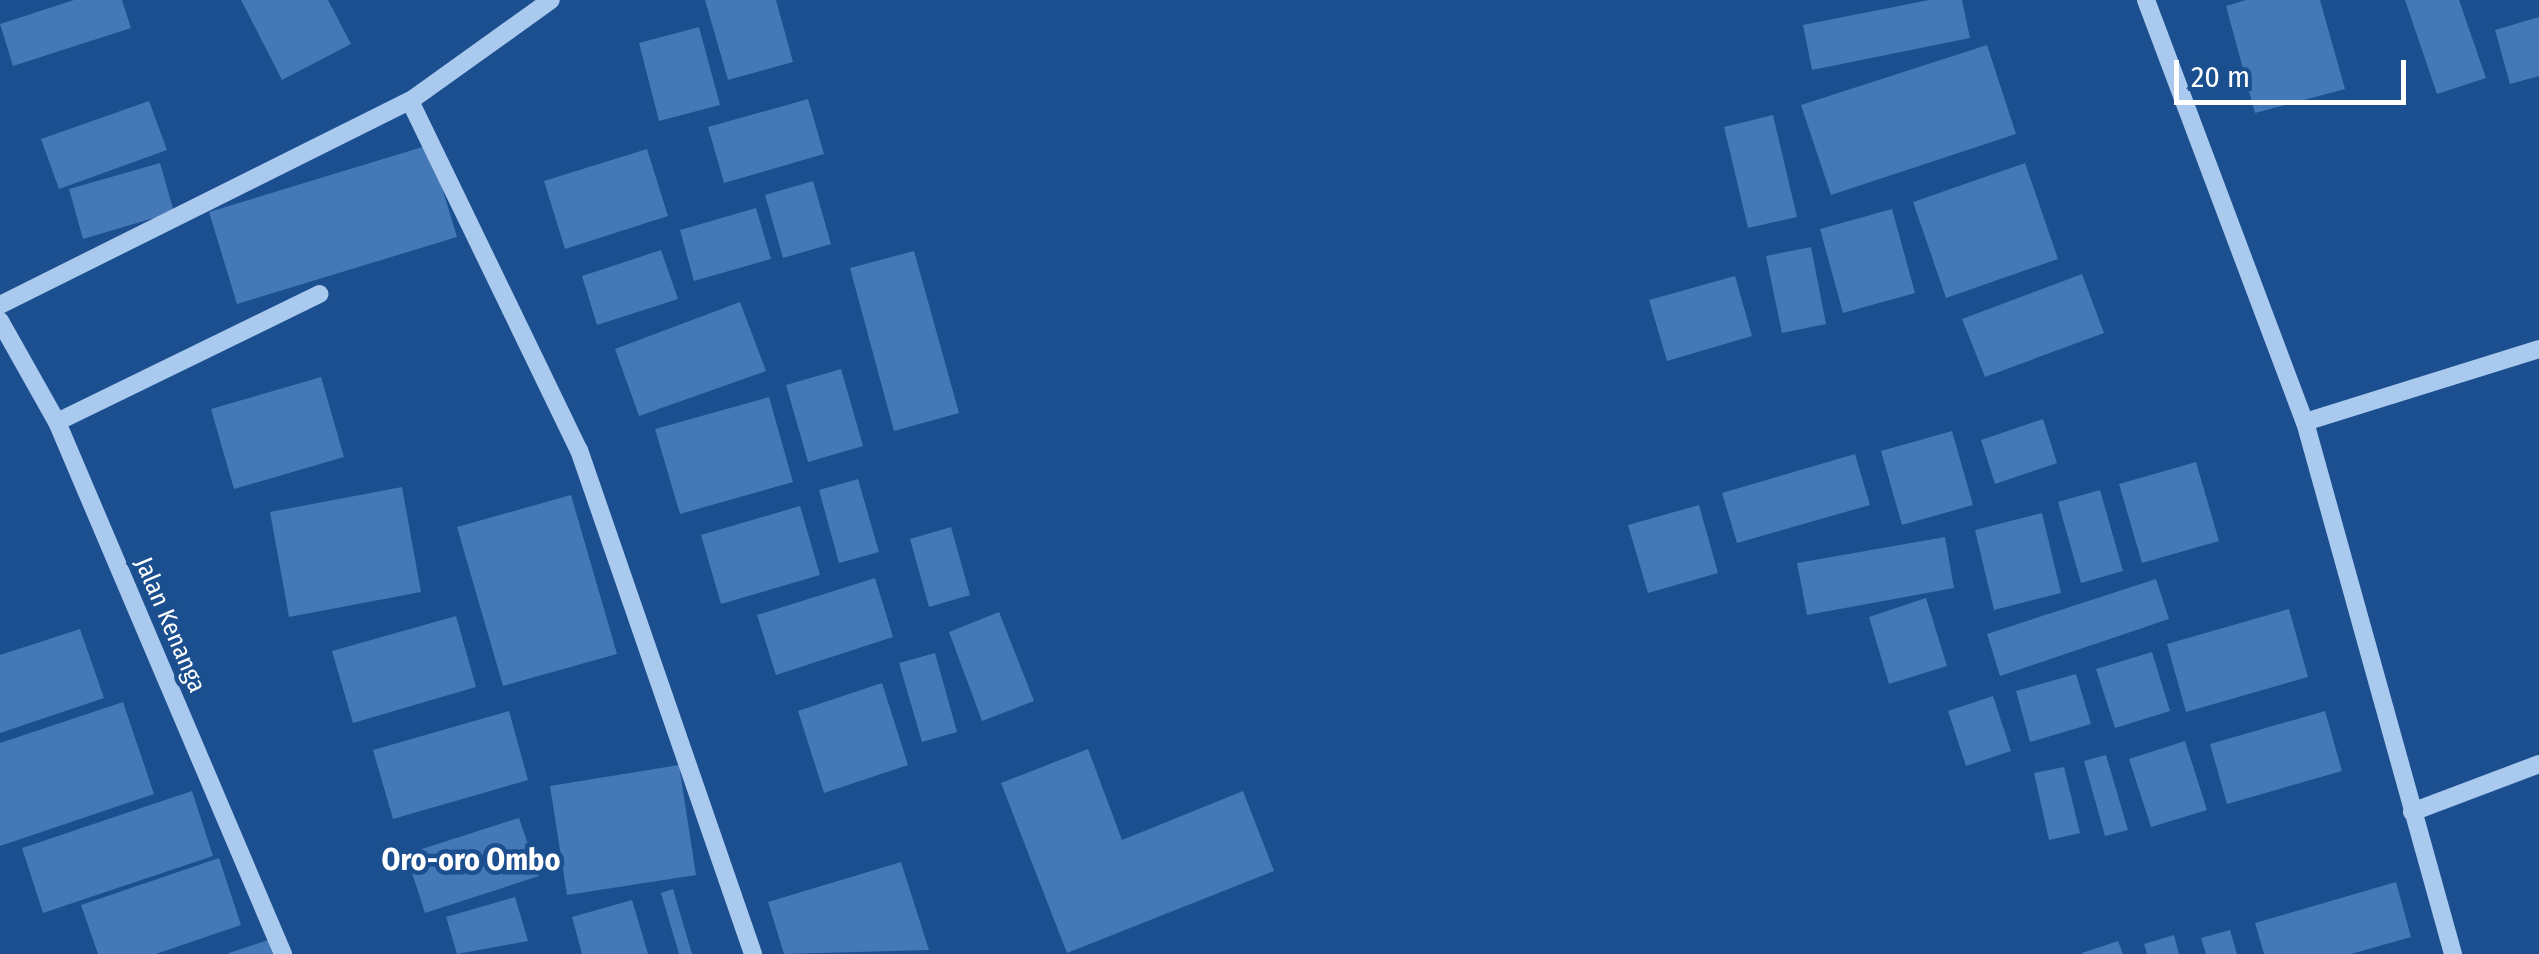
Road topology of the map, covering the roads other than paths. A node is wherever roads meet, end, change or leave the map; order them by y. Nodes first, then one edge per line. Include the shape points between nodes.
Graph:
1 (551, 0) edge
2 (2146, 0) edge
3 (410, 101) junction
4 (319, 294) dead end
5 (0, 305) edge
6 (0, 320) edge
7 (2539, 348) edge
8 (56, 422) junction
9 (2305, 422) junction
10 (2539, 764) edge
11 (2412, 812) junction
12 (283, 954) edge
13 (753, 954) edge
14 (2453, 954) edge

1 - 3 street
2 - 9 street
3 - 5 street
3 - 13 street via 580,450
4 - 8 street
6 - 8 street, Jalan Kenanga
7 - 9 street
8 - 12 street, Jalan Kenanga
9 - 11 street
10 - 11 street
11 - 14 street

